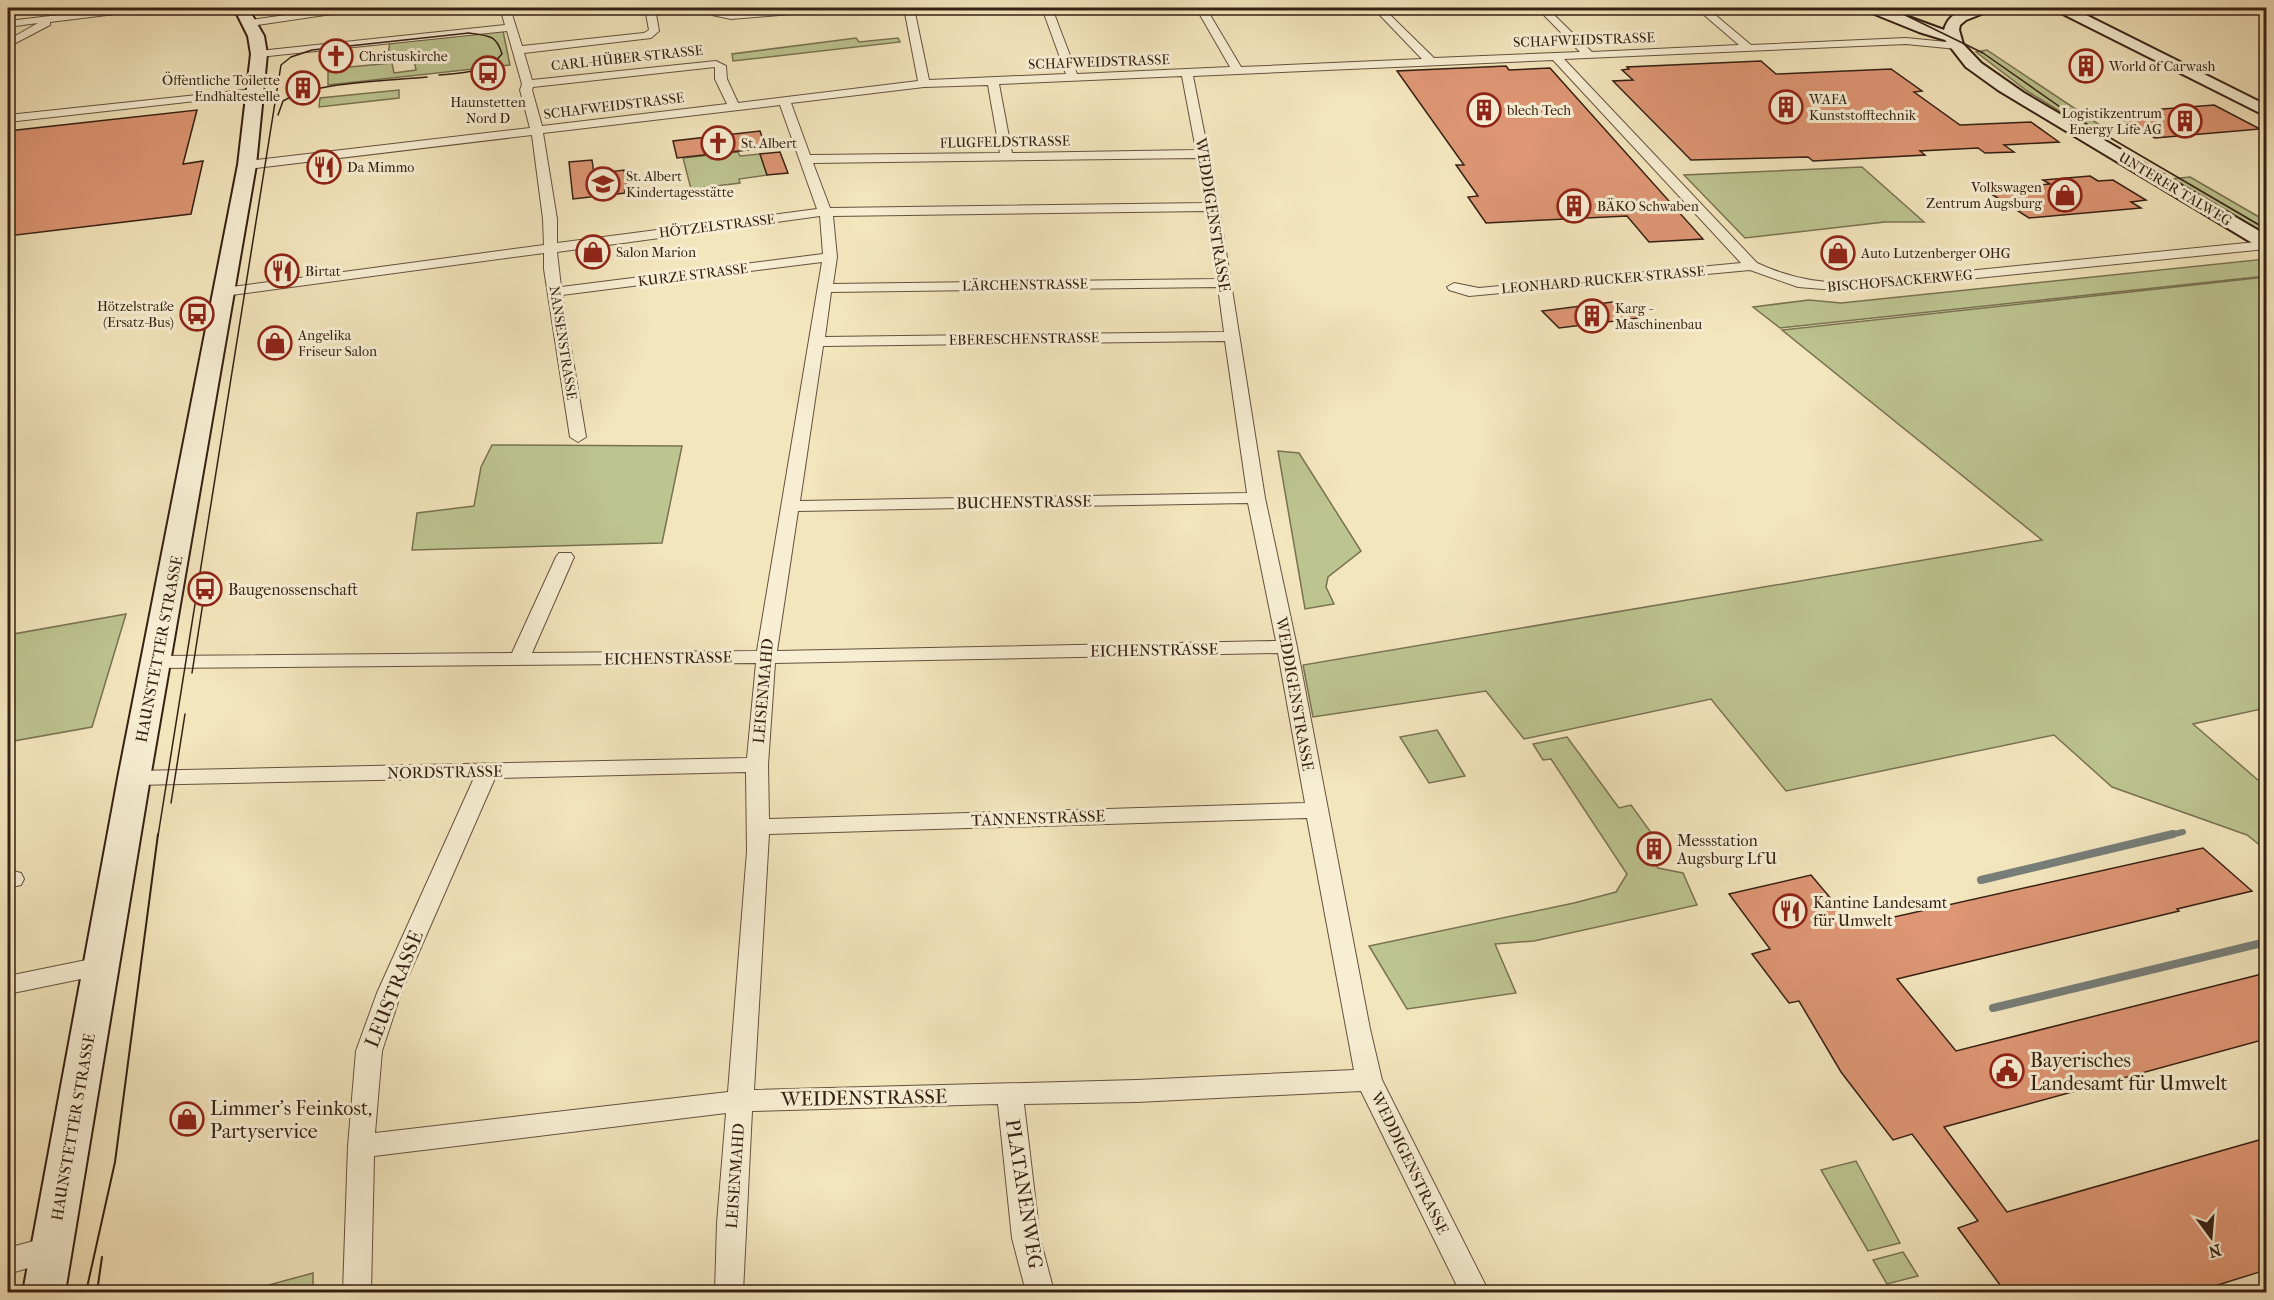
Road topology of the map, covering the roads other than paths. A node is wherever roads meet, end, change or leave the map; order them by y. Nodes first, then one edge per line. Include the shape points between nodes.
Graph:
1 (72, 8) edge
2 (139, 8) edge
3 (241, 8) edge
4 (352, 8) edge
5 (505, 8) edge
6 (650, 8) edge
7 (826, 8) edge
8 (909, 8) edge
9 (1047, 8) edge
10 (1202, 8) edge
11 (1378, 8) edge
12 (1542, 8) edge
13 (1701, 8) edge
14 (1872, 8) edge
15 (1984, 8) edge
16 (2062, 8) edge
17 (718, 11) edge
18 (55, 18) junction
19 (250, 23) junction
20 (8, 24) edge
21 (511, 27) junction
22 (1954, 41) junction
23 (8, 44) edge
24 (1749, 48) junction
25 (519, 50) junction
26 (259, 54) junction
27 (1589, 55) junction
28 (1555, 56) junction
29 (1431, 62) junction
30 (1238, 70) junction
31 (1187, 73) junction
32 (1073, 78) junction
33 (993, 81) junction
34 (528, 84) junction
35 (924, 84) junction
36 (254, 92) junction
37 (784, 101) junction
38 (734, 107) junction
39 (2266, 111) edge
40 (8, 118) edge
41 (537, 131) junction
42 (1203, 154) junction
43 (1007, 156) junction
44 (807, 159) junction
45 (247, 165) junction
46 (1213, 207) junction
47 (823, 212) junction
48 (2266, 244) edge
49 (551, 248) junction
50 (830, 257) junction
51 (1752, 266) junction
52 (1224, 283) junction
53 (1454, 287) dead end
54 (826, 288) junction
55 (224, 291) junction
56 (555, 292) junction
57 (1230, 336) junction
58 (817, 342) junction
59 (578, 437) dead end
60 (1256, 498) junction
61 (792, 506) junction
62 (565, 557) dead end
63 (1287, 647) junction
64 (766, 657) junction
65 (519, 660) junction
66 (156, 662) junction
67 (757, 765) junction
68 (487, 772) junction
69 (134, 777) junction
70 (1316, 810) junction
71 (759, 827) junction
72 (101, 966) junction
73 (10, 985) edge
74 (1369, 1080) junction
75 (1010, 1095) junction
76 (740, 1101) junction
77 (361, 1146) junction
78 (52, 1249) junction
79 (8, 1261) edge
80 (44, 1293) edge
81 (357, 1293) edge
82 (729, 1293) edge
83 (1040, 1293) edge
84 (1475, 1293) edge

1 - 18 street
2 - 18 street
3 - 19 main road, HAUNSTETTER STRASSE
4 - 19 street
5 - 21 street, NANSENSTRASSE
6 - 25 street via 654,31 647,36
7 - 17 street via 731,16
8 - 35 street
9 - 32 street
10 - 30 street
11 - 29 street
12 - 27 street
13 - 24 street
14 - 22 main road
15 - 22 main road via 1955,21 1951,28
16 - 39 main road
18 - 20 street
18 - 23 street
19 - 26 main road, HAUNSTETTER STRASSE
21 - 25 street, NANSENSTRASSE
21 - 26 street
22 - 24 street, SCHAFWEIDSTRASSE
22 - 48 main road, UNTERER TALWEG via 1974,65 2012,91
24 - 27 street, SCHAFWEIDSTRASSE
25 - 34 street, NANSENSTRASSE
26 - 36 main road, HAUNSTETTER STRASSE
27 - 28 street, SCHAFWEIDSTRASSE
28 - 29 street, SCHAFWEIDSTRASSE
28 - 51 street, BISCHOFSACKERWEG
29 - 30 street, SCHAFWEIDSTRASSE
30 - 31 street, SCHAFWEIDSTRASSE
31 - 32 street, SCHAFWEIDSTRASSE
31 - 42 street, WEDDIGENSTRASSE
32 - 33 street, SCHAFWEIDSTRASSE
33 - 35 street, SCHAFWEIDSTRASSE
33 - 43 street
34 - 38 street, CARL-HÜBER-STRASSE via 716,64 721,66 721,79
34 - 41 street, NANSENSTRASSE via 526,90
35 - 37 street, SCHAFWEIDSTRASSE
36 - 40 street
36 - 45 main road, HAUNSTETTER STRASSE
37 - 38 street, SCHAFWEIDSTRASSE
37 - 44 street, LEISENMAHD
38 - 41 street, SCHAFWEIDSTRASSE
41 - 45 street, SCHAFWEIDSTRASSE
41 - 49 street, NANSENSTRASSE
42 - 43 street, FLUGFELDSTRASSE
42 - 46 street, WEDDIGENSTRASSE
43 - 44 street, FLUGFELDSTRASSE
44 - 47 street, LEISENMAHD
45 - 55 main road, HAUNSTETTER STRASSE
46 - 47 street, HÖTZELSTRASSE
46 - 52 street, WEDDIGENSTRASSE
47 - 49 street, HÖTZELSTRASSE
47 - 50 street, LEISENMAHD via 828,221
48 - 51 street, BISCHOFSACKERWEG via 1848,287 1808,286 1778,279
49 - 55 street, HÖTZELSTRASSE
49 - 56 street, NANSENSTRASSE
50 - 54 street, LEISENMAHD
50 - 56 street, KURZE STRASSE
51 - 53 street, LEONHARD-RUCKER-STRASSE via 1479,292
52 - 54 street, LÄRCHENSTRASSE
52 - 57 street, WEDDIGENSTRASSE
54 - 58 street, LEISENMAHD
55 - 66 main road, HAUNSTETTER STRASSE
56 - 59 street, NANSENSTRASSE
57 - 58 street, EBERESCHENSTRASSE
57 - 60 street, WEDDIGENSTRASSE
58 - 61 street, LEISENMAHD
60 - 61 street, BUCHENSTRASSE
60 - 63 street, WEDDIGENSTRASSE
61 - 64 street, LEISENMAHD
62 - 65 street
63 - 64 street, EICHENSTRASSE
63 - 70 street, WEDDIGENSTRASSE
64 - 65 street, EICHENSTRASSE
64 - 67 street, LEISENMAHD
65 - 66 street, EICHENSTRASSE
66 - 69 main road, HAUNSTETTER STRASSE
67 - 68 street, NORDSTRASSE
67 - 71 street, LEISENMAHD
68 - 69 street, NORDSTRASSE
68 - 77 street, LEUSTRASSE via 389,993 369,1051
69 - 72 main road, HAUNSTETTER STRASSE
70 - 71 street, TANNENSTRASSE
70 - 74 street, WEDDIGENSTRASSE
71 - 76 street, LEISENMAHD
72 - 73 street
72 - 78 main road, HAUNSTETTER STRASSE
74 - 75 street, WEIDENSTRASSE
74 - 84 street, WEDDIGENSTRASSE
75 - 76 street, WEIDENSTRASSE
75 - 83 street, PLATANENWEG via 1026,1238
76 - 77 street, WEIDENSTRASSE
76 - 82 street, LEISENMAHD
77 - 81 street, LEUSTRASSE
78 - 79 street
78 - 80 main road, HAUNSTETTER STRASSE

